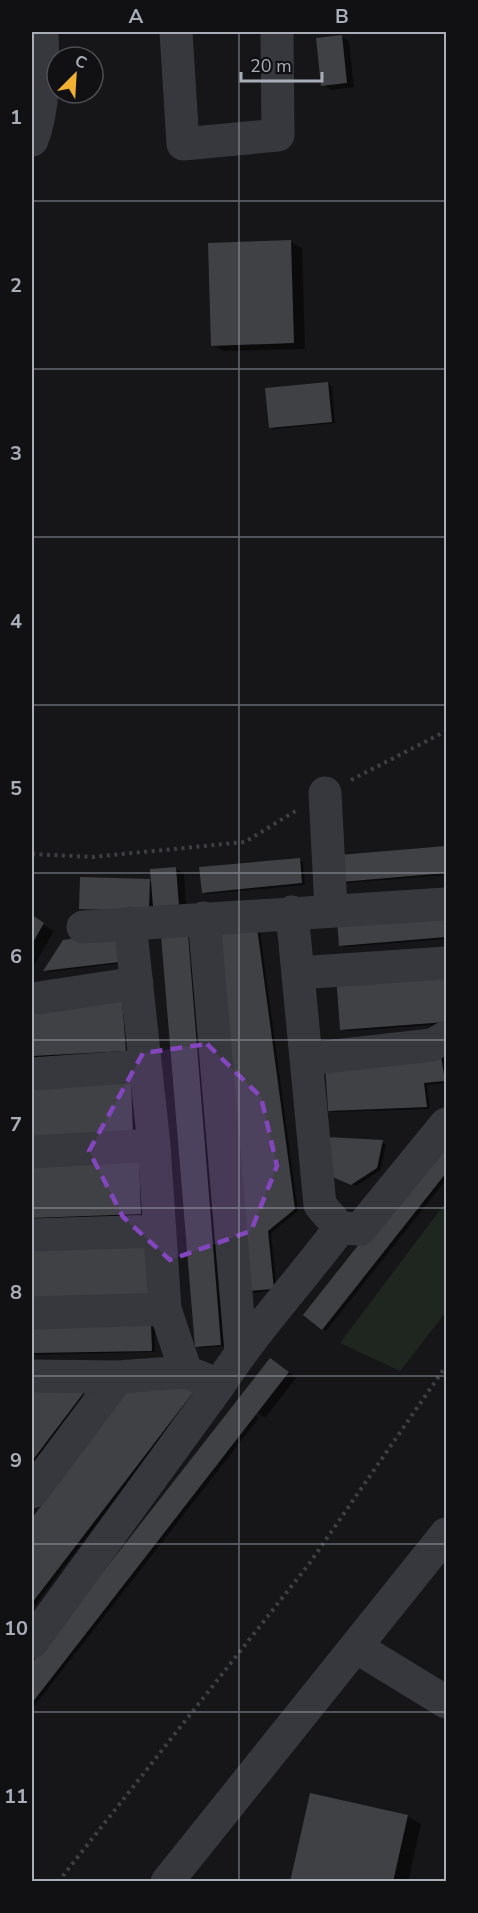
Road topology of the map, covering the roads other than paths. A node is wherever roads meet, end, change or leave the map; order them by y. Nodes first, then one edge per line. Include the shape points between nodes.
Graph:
1 (42, 32) edge
2 (176, 32) edge
3 (277, 32) edge
4 (32, 140) edge
5 (325, 793) road end
6 (447, 904) edge
7 (331, 909) junction
8 (292, 912) junction
9 (204, 918) junction
10 (130, 923) junction
11 (83, 927) dead end
12 (447, 963) edge
13 (298, 973) junction
14 (137, 983) junction
15 (39, 998) dead end
16 (447, 1037) edge
17 (308, 1059) junction
18 (144, 1066) junction
19 (32, 1074) edge
20 (447, 1124) edge
21 (153, 1145) junction
22 (32, 1152) edge
23 (340, 1228) junction
24 (159, 1231) junction
25 (32, 1235) edge
26 (165, 1309) junction
27 (32, 1313) edge
28 (241, 1352) junction
29 (186, 1372) junction
30 (32, 1376) edge
31 (118, 1377) junction
32 (219, 1385) junction
33 (32, 1492) edge
34 (447, 1534) edge
35 (32, 1642) edge
36 (356, 1647) junction
37 (447, 1702) edge
38 (166, 1881) edge

1 - 4 lane via 43,76
2 - 3 lane via 183,144 278,135
5 - 7 lane
6 - 7 lane
7 - 8 lane
8 - 9 lane
8 - 13 lane
9 - 10 lane
9 - 28 lane
10 - 11 lane
10 - 14 lane
12 - 13 lane
13 - 17 lane
14 - 15 lane
14 - 18 lane
16 - 17 lane via 432,1045
17 - 23 lane via 320,1205
18 - 19 lane
18 - 21 lane
20 - 23 lane via 360,1229
21 - 22 lane
21 - 24 lane
23 - 28 lane
24 - 25 lane
24 - 26 lane
26 - 27 lane
26 - 29 lane
28 - 32 lane
29 - 31 lane
29 - 32 lane
30 - 31 lane
31 - 33 lane
32 - 35 lane
34 - 36 lane
36 - 37 lane
36 - 38 lane

